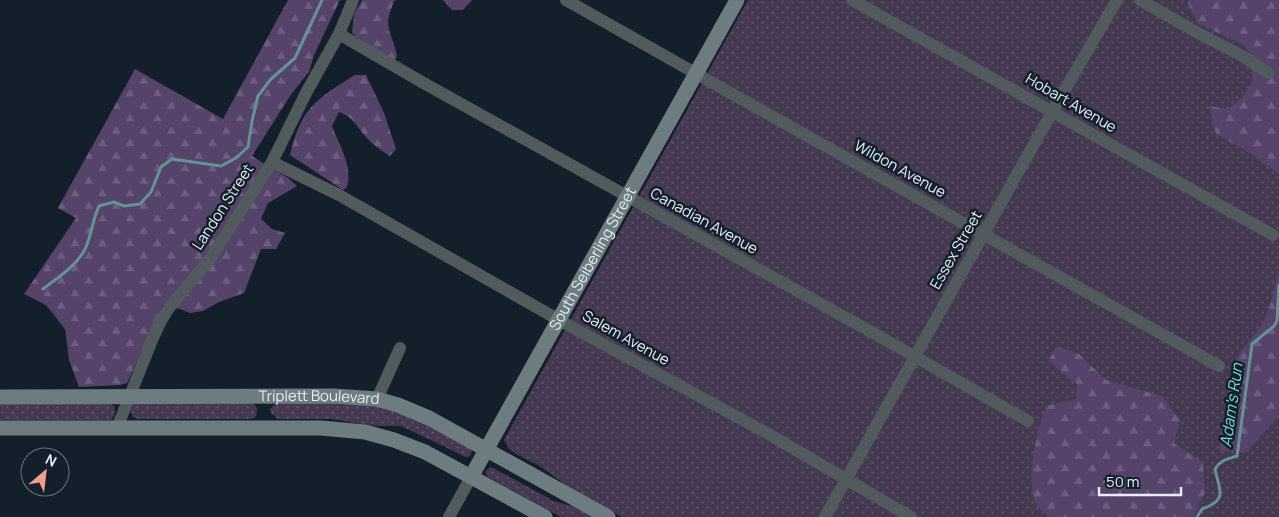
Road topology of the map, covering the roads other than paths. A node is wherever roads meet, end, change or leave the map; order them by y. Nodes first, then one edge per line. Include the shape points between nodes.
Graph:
1 (354, 0) edge
2 (566, 0) edge
3 (737, 0) edge
4 (852, 0) edge
5 (1117, 0) edge
6 (1140, 0) edge
7 (339, 34) junction
8 (1268, 73) dead end
9 (695, 74) junction
10 (1052, 112) junction
11 (272, 162) junction
12 (627, 197) junction
13 (984, 234) junction
14 (1273, 235) dead end
15 (559, 320) junction
16 (400, 348) dead end
17 (915, 356) junction
18 (1219, 366) dead end
19 (0, 397) edge
20 (129, 398) junction
21 (377, 399) junction
22 (1028, 421) dead end
23 (0, 428) edge
24 (117, 428) junction
25 (486, 450) junction
26 (471, 477) junction
27 (846, 480) junction
28 (449, 517) edge
29 (545, 517) edge
30 (608, 517) edge
31 (826, 517) edge
32 (911, 517) edge

1 - 7 street, Landon Street
2 - 9 street, Wildon Avenue
3 - 9 main road, South Seiberling Street
4 - 10 street, Hobart Avenue
5 - 10 street, Essex Street
6 - 8 street
7 - 11 street, Landon Street
7 - 12 street, Canadian Avenue
9 - 12 main road, South Seiberling Street
9 - 13 street, Wildon Avenue
10 - 13 street, Essex Street
10 - 14 street, Hobart Avenue
11 - 15 street, Salem Avenue via 347,199
11 - 20 street, Landon Street via 212,256 162,319
12 - 15 main road, South Seiberling Street
12 - 17 street, Canadian Avenue
13 - 17 street, Essex Street
13 - 18 street, Wildon Avenue
15 - 25 main road, South Seiberling Street
15 - 27 street, Salem Avenue
16 - 21 street
17 - 22 street, Canadian Avenue
17 - 27 street, Essex Street
19 - 20 main road, Triplett Boulevard
20 - 21 main road, Triplett Boulevard via 334,396
20 - 24 street, Landon Street
21 - 25 main road, Triplett Boulevard via 398,404 429,418
23 - 24 main road, Triplett Boulevard
24 - 26 main road, Triplett Boulevard via 321,428 365,432 425,452
25 - 26 main road, South Seiberling Street
25 - 30 main road, Triplett Boulevard
26 - 28 street, South Seiberling Street
26 - 29 main road, Triplett Boulevard
27 - 31 street, Essex Street
27 - 32 street, Salem Avenue

